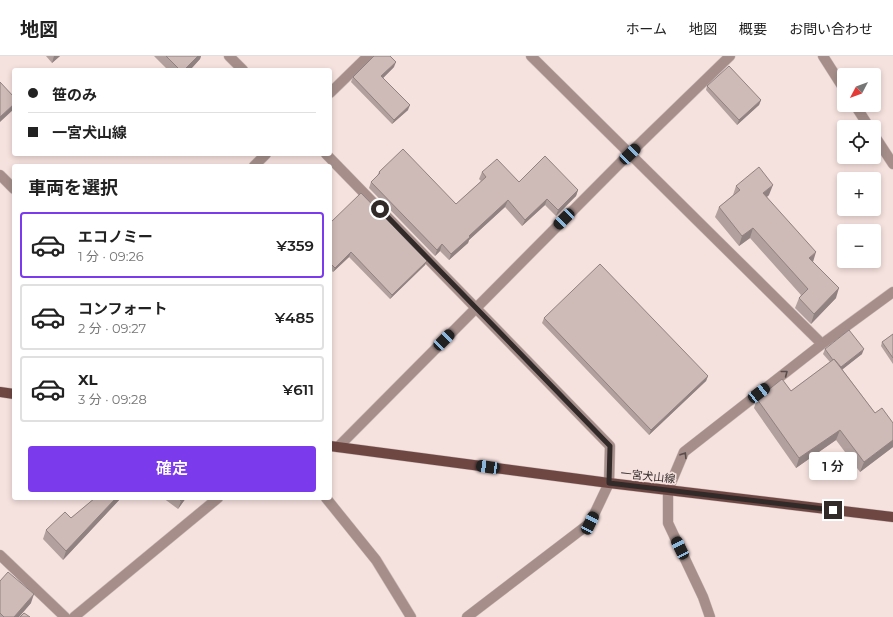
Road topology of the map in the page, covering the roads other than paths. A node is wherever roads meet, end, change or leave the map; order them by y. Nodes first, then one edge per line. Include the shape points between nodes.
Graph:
1 (229, 56) edge
2 (368, 56) edge
3 (531, 56) edge
4 (730, 56) edge
5 (823, 56) edge
6 (241, 68) edge
7 (837, 78) edge
8 (332, 91) edge
9 (881, 145) edge
10 (630, 154) junction
11 (264, 156) edge
12 (328, 156) edge
13 (256, 164) edge
14 (893, 164) edge
15 (0, 175) edge
16 (12, 187) edge
17 (893, 292) edge
18 (476, 307) junction
19 (822, 344) junction
20 (0, 392) edge
21 (12, 394) edge
22 (334, 447) edge
23 (609, 483) junction
24 (668, 490) junction
25 (216, 500) edge
26 (328, 500) edge
27 (893, 517) edge
28 (0, 555) edge
29 (65, 617) edge
30 (74, 617) edge
31 (411, 617) edge
32 (467, 617) edge
33 (710, 617) edge

1 - 6 street
2 - 8 street
3 - 10 street
4 - 10 street
5 - 7 street
9 - 14 street
10 - 18 street
10 - 19 street
11 - 13 street
12 - 18 street
15 - 16 street
17 - 19 street
18 - 22 street
18 - 23 street via 610,446
24 -> 19 street via 684,452
20 - 21 main road
22 - 23 main road, 一宮犬山線
23 - 24 main road, 一宮犬山線
23 - 32 street via 590,523
24 - 27 main road, 一宮犬山線
24 - 33 street via 668,523
25 - 30 street
26 - 31 street via 376,560
28 - 29 street

